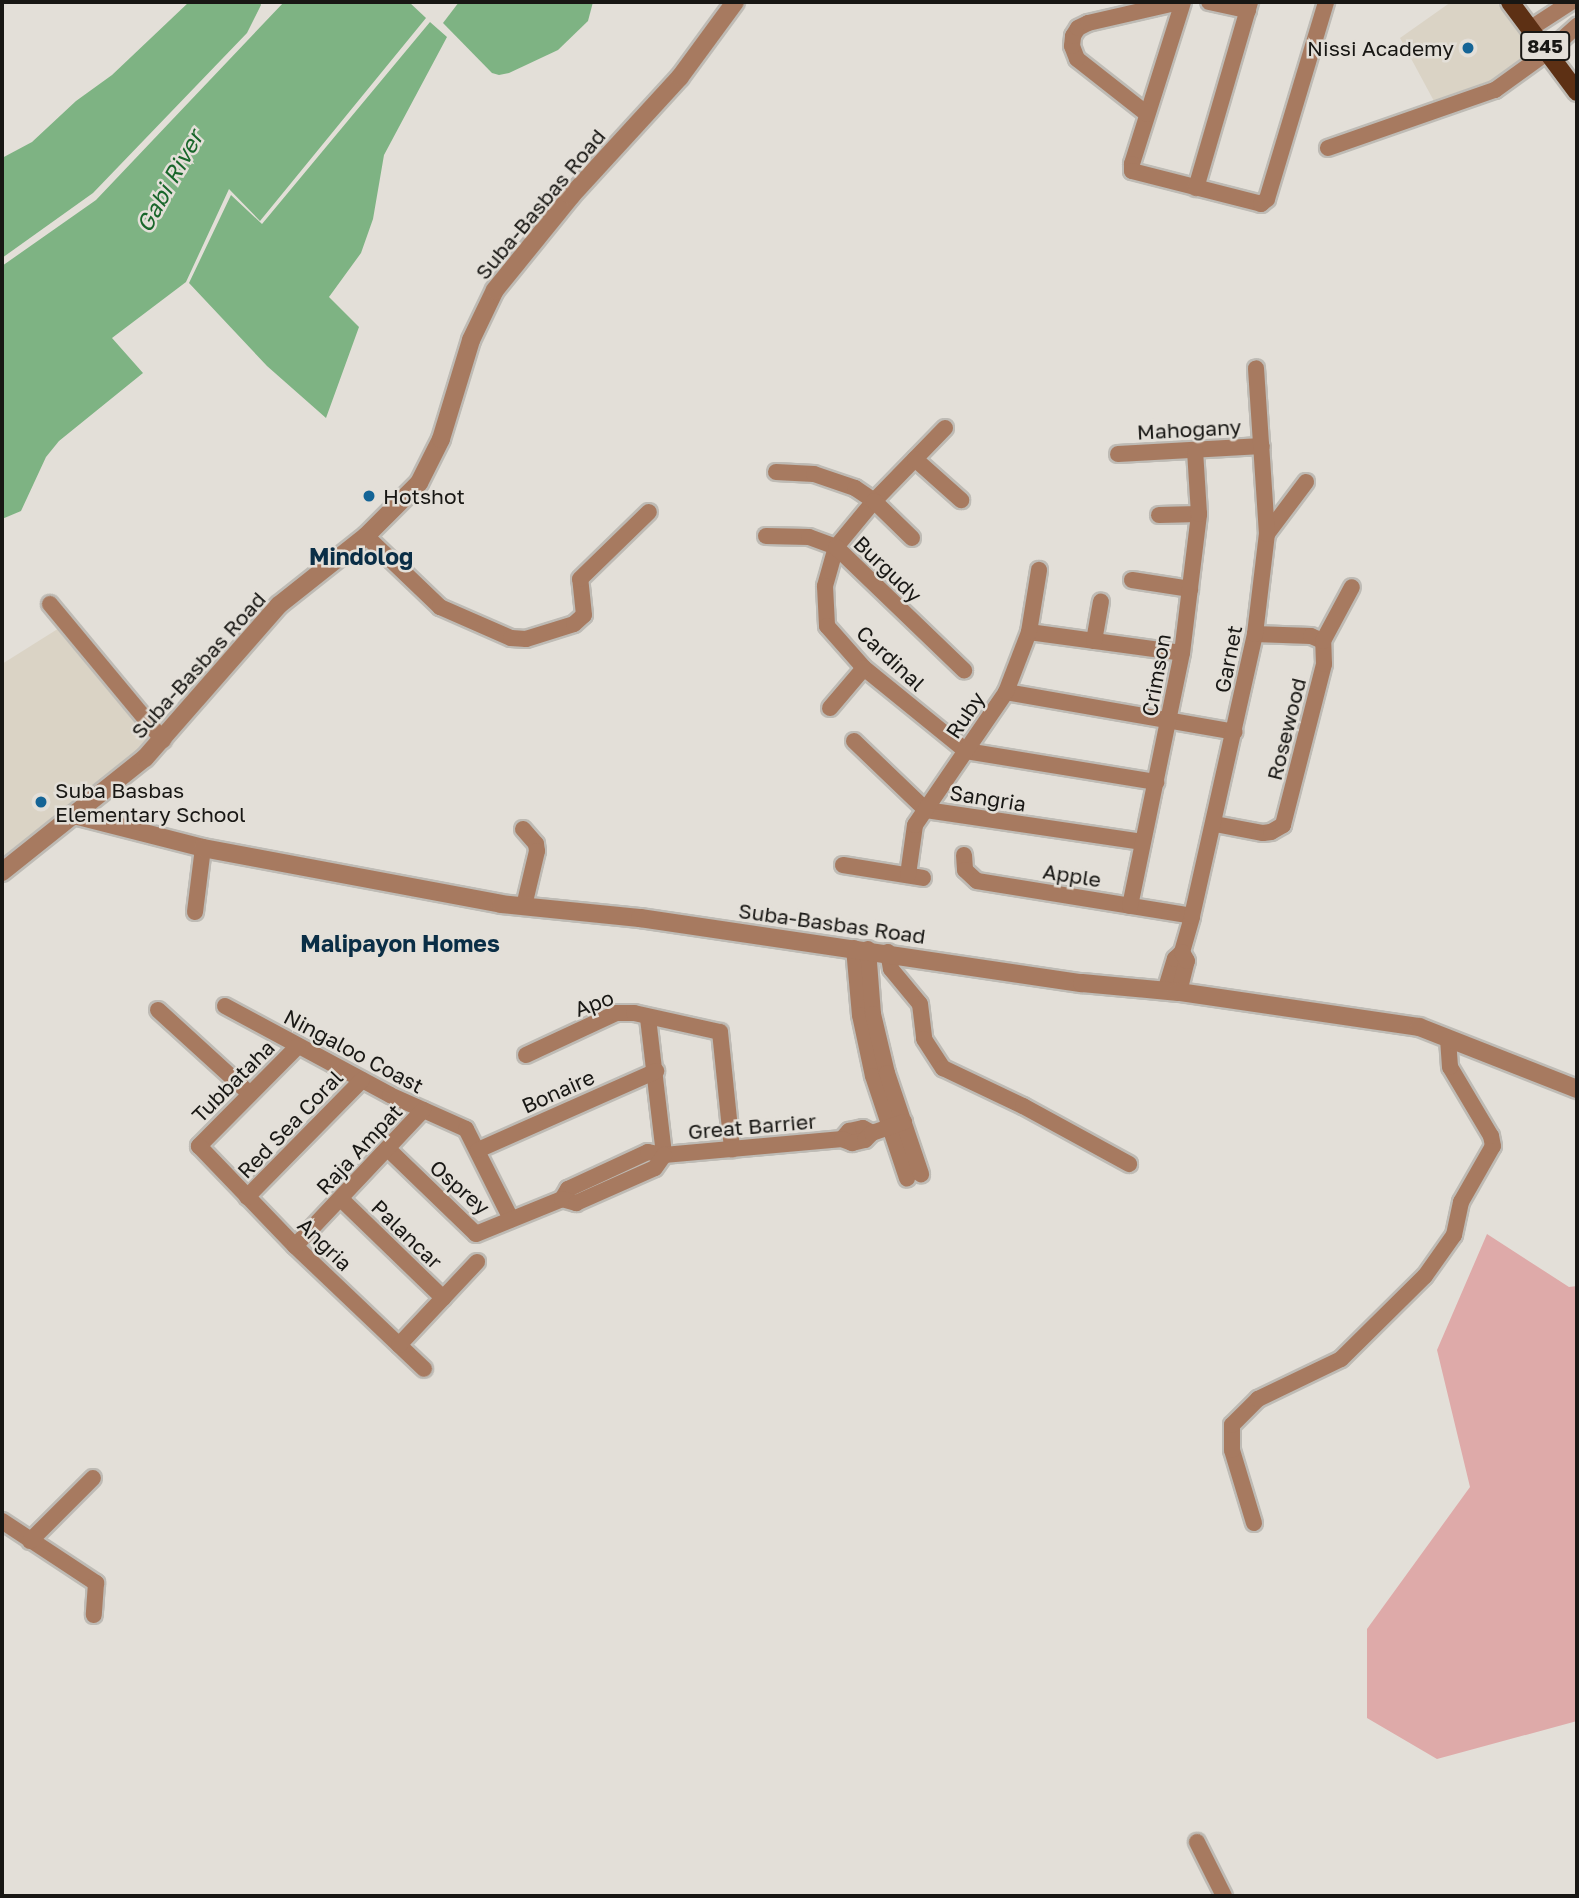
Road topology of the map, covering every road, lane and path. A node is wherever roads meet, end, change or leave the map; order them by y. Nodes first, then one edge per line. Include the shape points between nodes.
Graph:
1 (735, 2) edge
2 (1182, 2) edge
3 (1209, 2) edge
4 (1326, 2) edge
5 (1510, 2) edge
6 (1571, 2) edge
7 (1249, 6) edge
8 (1577, 26) edge
9 (1531, 28) junction
10 (1549, 51) junction
11 (1577, 92) edge
12 (1147, 114) junction
13 (1328, 148) dead end
14 (1196, 188) junction
15 (1256, 368) dead end
16 (945, 428) dead end
17 (1262, 446) junction
18 (1195, 450) junction
19 (1118, 454) dead end
20 (915, 459) junction
21 (776, 472) dead end
22 (1306, 482) dead end
23 (961, 500) dead end
24 (874, 501) junction
25 (649, 512) dead end
26 (1199, 514) junction
27 (1159, 515) dead end
28 (1267, 534) junction
29 (366, 536) junction
30 (766, 536) dead end
31 (912, 538) dead end
32 (836, 547) junction
33 (1039, 570) dead end
34 (1132, 580) dead end
35 (1352, 587) dead end
36 (1190, 589) junction
37 (1101, 602) dead end
38 (50, 604) dead end
39 (1029, 632) junction
40 (1255, 634) junction
41 (1094, 641) junction
42 (1323, 641) junction
43 (1182, 653) junction
44 (864, 668) junction
45 (964, 670) dead end
46 (1006, 692) junction
47 (830, 708) dead end
48 (1170, 719) junction
49 (1235, 732) junction
50 (163, 740) junction
51 (854, 741) dead end
52 (966, 751) junction
53 (1156, 782) junction
54 (926, 810) junction
55 (74, 815) junction
56 (1215, 824) junction
57 (523, 829) dead end
58 (1143, 842) junction
59 (202, 848) junction
60 (964, 855) dead end
61 (843, 865) dead end
62 (2, 872) edge
63 (524, 906) junction
64 (1130, 906) junction
65 (195, 912) dead end
66 (1192, 916) junction
67 (861, 949) junction
68 (888, 952) junction
69 (1172, 992) junction
70 (225, 1006) dead end
71 (158, 1010) dead end
72 (648, 1018) junction
73 (1448, 1039) junction
74 (298, 1046) junction
75 (526, 1055) dead end
76 (656, 1071) junction
77 (362, 1080) junction
78 (1577, 1090) edge
79 (249, 1093) junction
80 (423, 1110) junction
81 (897, 1125) junction
82 (199, 1146) joint
83 (388, 1149) junction
84 (732, 1149) junction
85 (478, 1150) junction
86 (664, 1154) junction
87 (1129, 1164) dead end
88 (914, 1176) dead end
89 (247, 1197) junction
90 (342, 1200) junction
91 (511, 1219) junction
92 (295, 1246) junction
93 (477, 1262) dead end
94 (443, 1298) junction
95 (399, 1345) junction
96 (424, 1370) dead end
97 (93, 1478) dead end
98 (2, 1521) edge
99 (1254, 1523) dead end
100 (30, 1541) junction
101 (94, 1615) dead end
102 (1197, 1842) dead end
103 (1224, 1896) edge

1 - 29 street, Suba-Basbas Road via 680,77 571,196 495,290 471,340 452,408 428,467 419,483
2 - 12 street
2 - 12 street via 1088,23 1073,36 1077,59
3 - 7 street
4 - 14 street via 1265,202
5 - 9 main road, 845
6 - 9 street
7 - 14 street
8 - 10 street
9 - 10 main road, 845
10 - 11 main road, 845
10 - 13 street via 1495,90
12 - 14 street via 1132,171
15 - 17 street, Garnet
16 - 20 street, Cardinal
17 - 18 street, Mahogany
17 - 28 street, Garnet
18 - 19 street, Mahogany
18 - 26 street, Crimson
20 - 23 street
20 - 24 street, Cardinal
21 - 24 street via 837,480
22 - 28 street
24 - 31 street
24 - 32 street, Cardinal
25 - 29 street via 580,579 584,615 575,624 526,639 511,638 440,607
26 - 27 street
26 - 36 street, Crimson
28 - 40 street, Garnet
29 - 50 street, Suba-Basbas Road via 279,606
30 - 32 street, Burgudy via 809,537
32 - 44 street, Cardinal via 825,586 827,626
32 - 45 street, Burgudy
33 - 39 street, Ruby
34 - 36 street
35 - 42 street
36 - 43 street, Crimson
37 - 41 street
38 - 50 street
39 - 41 street
39 - 46 street, Ruby
40 - 42 street via 1311,636
40 - 49 street, Garnet
41 - 43 street
42 - 56 street, Rosewood via 1324,664 1283,825 1262,833
43 - 48 street, Crimson
44 - 47 street
44 - 52 street, Cardinal
46 - 48 street
46 - 52 street, Ruby
48 - 49 street
48 - 53 street, Crimson
49 - 56 street, Garnet
50 - 55 street, Suba-Basbas Road
51 - 54 street, Sangria
52 - 53 street, Cardinal
52 - 54 street, Ruby
53 - 58 street, Crimson
54 - 58 street, Sangria
54 - 61 street, Ruby via 915,825 915,876
55 - 59 street, Suba-Basbas Road
55 - 62 street, Suba-Basbas Road
56 - 66 street, Garnet
57 - 63 street via 537,851
58 - 64 street, Crimson
59 - 63 street, Suba-Basbas Road
59 - 65 street
60 - 64 street, Apple via 965,870 977,881
63 - 67 street, Suba-Basbas Road
64 - 66 street, Apple
66 - 69 street, Garnet via 1182,952 1175,959
67 - 68 street, Suba-Basbas Road
67 - 81 street via 860,1015 873,1076
68 - 69 street, Suba-Basbas Road via 1082,983
68 - 87 street via 891,970 920,1004 924,1039 943,1068
69 - 73 street, Suba-Basbas Road via 1419,1027
70 - 74 street, Ningaloo Coast
71 - 79 street
72 - 75 street, Apo via 616,1013
72 - 76 street
72 - 84 street, Apo via 720,1032
73 - 78 street, Suba-Basbas Road
73 - 99 street via 1450,1066 1493,1146 1461,1202 1454,1235 1425,1276 1341,1359 1258,1399 1232,1425 1232,1450
74 - 77 street, Ningaloo Coast
74 - 79 street, Tubbataha
76 - 85 street, Bonaire
76 - 86 street
77 - 80 street, Ningaloo Coast
77 - 89 street, Red Sea Coral
79 - 82 street, Tubbataha
80 - 83 street, Raja Ampat
80 - 85 street, Ningaloo Coast via 466,1129
81 - 84 street, Great Barrier via 873,1133 849,1130 842,1139
81 - 88 street
82 - 89 street, Angria
83 - 90 street, Raja Ampat
83 - 91 street, Osprey via 476,1234
84 - 86 street, Great Barrier
85 - 91 street
86 - 91 street, Great Barrier via 648,1152 568,1189 562,1199
89 - 92 street, Angria
90 - 92 street, Raja Ampat
90 - 94 street, Palancar
92 - 95 street, Angria
93 - 94 street
94 - 95 street
95 - 96 street, Angria
97 - 100 street
98 - 100 street
100 - 101 street via 96,1583
102 - 103 street

